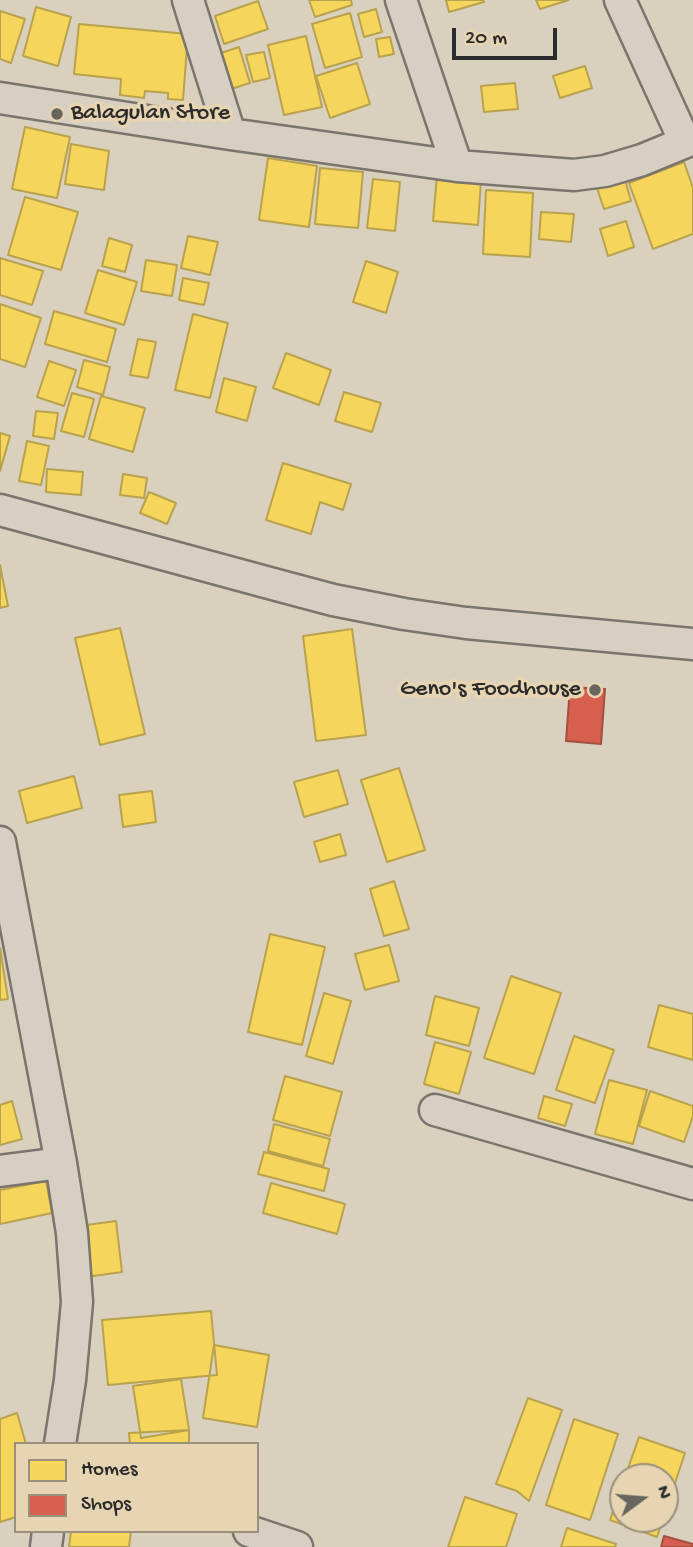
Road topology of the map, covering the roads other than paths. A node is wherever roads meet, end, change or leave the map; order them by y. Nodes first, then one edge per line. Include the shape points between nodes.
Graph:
1 (188, 0) edge
2 (401, 0) edge
3 (620, 0) edge
4 (0, 98) edge
5 (230, 134) junction
6 (689, 140) edge
7 (457, 166) junction
8 (0, 510) edge
9 (693, 644) edge
10 (0, 842) edge
11 (8, 923) edge
12 (435, 1110) dead end
13 (61, 1163) junction
14 (0, 1171) edge
15 (693, 1184) edge
16 (60, 1442) edge
17 (255, 1533) edge
18 (297, 1547) edge

1 - 5 street
2 - 7 street
3 - 6 street
4 - 5 street
5 - 7 street
6 - 7 street via 642,160 574,175
8 - 9 street via 333,600 404,614
10 - 11 street
11 - 13 street
12 - 15 street
13 - 14 street
13 - 16 street via 77,1302
17 - 18 street

